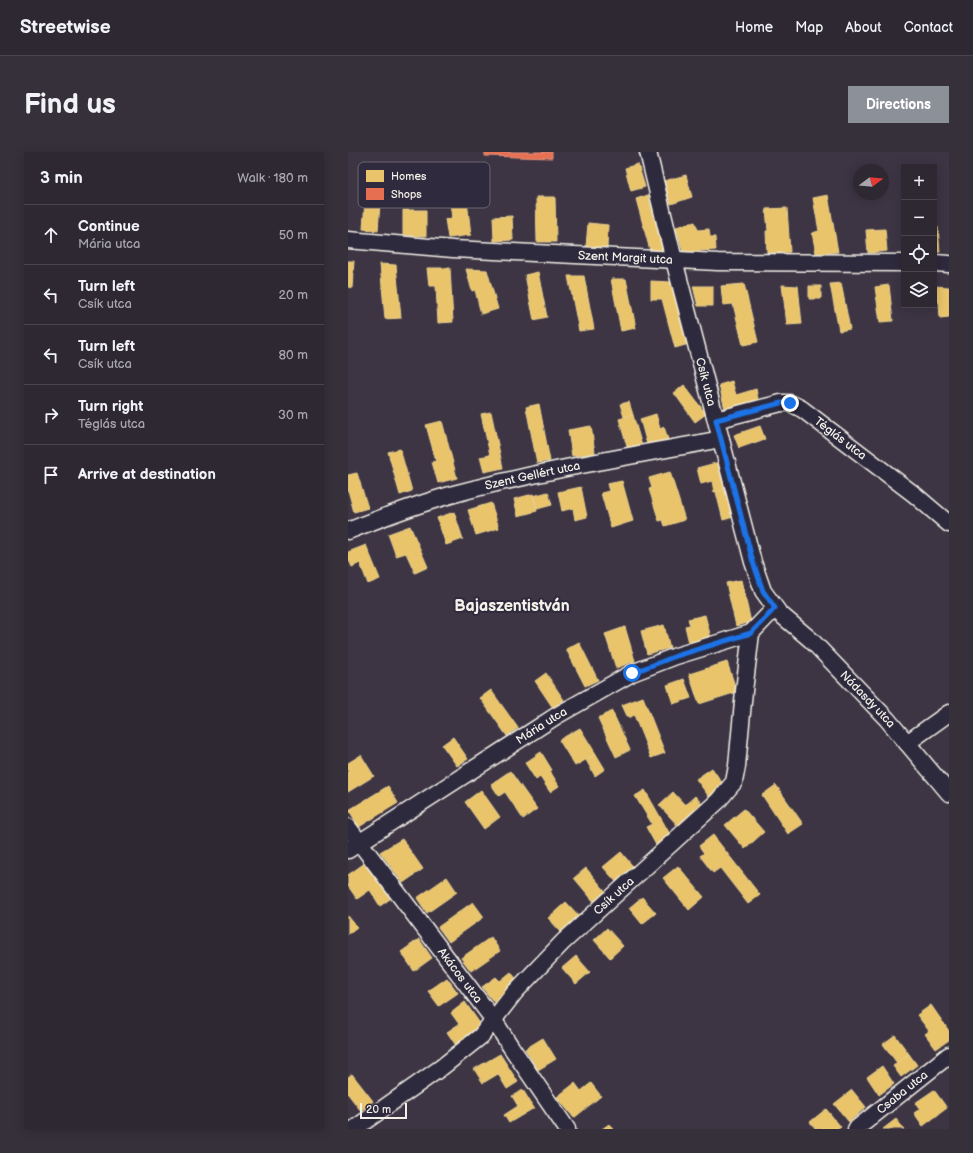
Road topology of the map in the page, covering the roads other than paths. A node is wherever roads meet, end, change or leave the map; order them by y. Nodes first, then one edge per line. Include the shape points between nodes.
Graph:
1 (648, 152) edge
2 (348, 240) edge
3 (674, 260) junction
4 (901, 263) edge
5 (937, 263) edge
6 (949, 264) edge
7 (716, 420) junction
8 (721, 439) junction
9 (949, 524) edge
10 (348, 531) edge
11 (777, 610) junction
12 (751, 633) junction
13 (949, 713) edge
14 (907, 743) junction
15 (949, 793) edge
16 (348, 827) edge
17 (354, 846) edge
18 (493, 1020) junction
19 (949, 1055) edge
20 (354, 1129) edge
21 (567, 1129) edge
22 (856, 1129) edge

1 - 3 street, Csík utca
2 - 3 street, Szent Margit utca via 453,249
3 - 4 street, Szent Margit utca
3 - 7 street, Csík utca
5 - 6 street
7 - 8 street, Csík utca
7 - 9 street, Téglás utca via 781,403 790,403
8 - 10 street, Szent Gellért utca via 536,474 453,494
8 - 11 street, Csík utca via 753,562 763,591
11 - 12 street
11 - 14 street, Nádasdy utca via 811,640
12 - 17 street, Mária utca via 676,656 632,673 556,716
12 - 18 street, Csík utca via 734,782 718,801 563,942 515,992
13 - 14 street
14 - 15 street, Nádasdy utca
16 - 17 street, Akácos utca
17 - 18 street, Akácos utca
18 - 20 street, Csík utca via 482,1036
18 - 21 street, Akácos utca
19 - 22 street, Csaba utca

